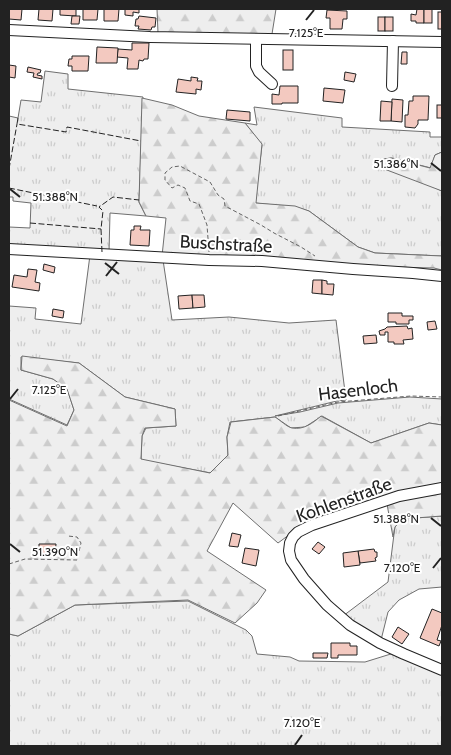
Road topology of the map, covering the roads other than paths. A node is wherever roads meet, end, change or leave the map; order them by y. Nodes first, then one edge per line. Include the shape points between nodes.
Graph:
1 (9, 30) edge
2 (256, 39) junction
3 (394, 41) junction
4 (442, 42) edge
5 (272, 84) dead end
6 (392, 86) dead end
7 (9, 249) edge
8 (442, 276) edge
9 (442, 488) edge
10 (442, 670) edge

1 - 2 street
2 - 3 street
2 - 5 street via 256,66
3 - 4 street
3 - 6 street
7 - 8 street, Buschstraße via 262,261
9 - 10 street, Kohlenstraße via 399,496 312,525 293,537 289,550 291,560 304,579 350,625 380,643

